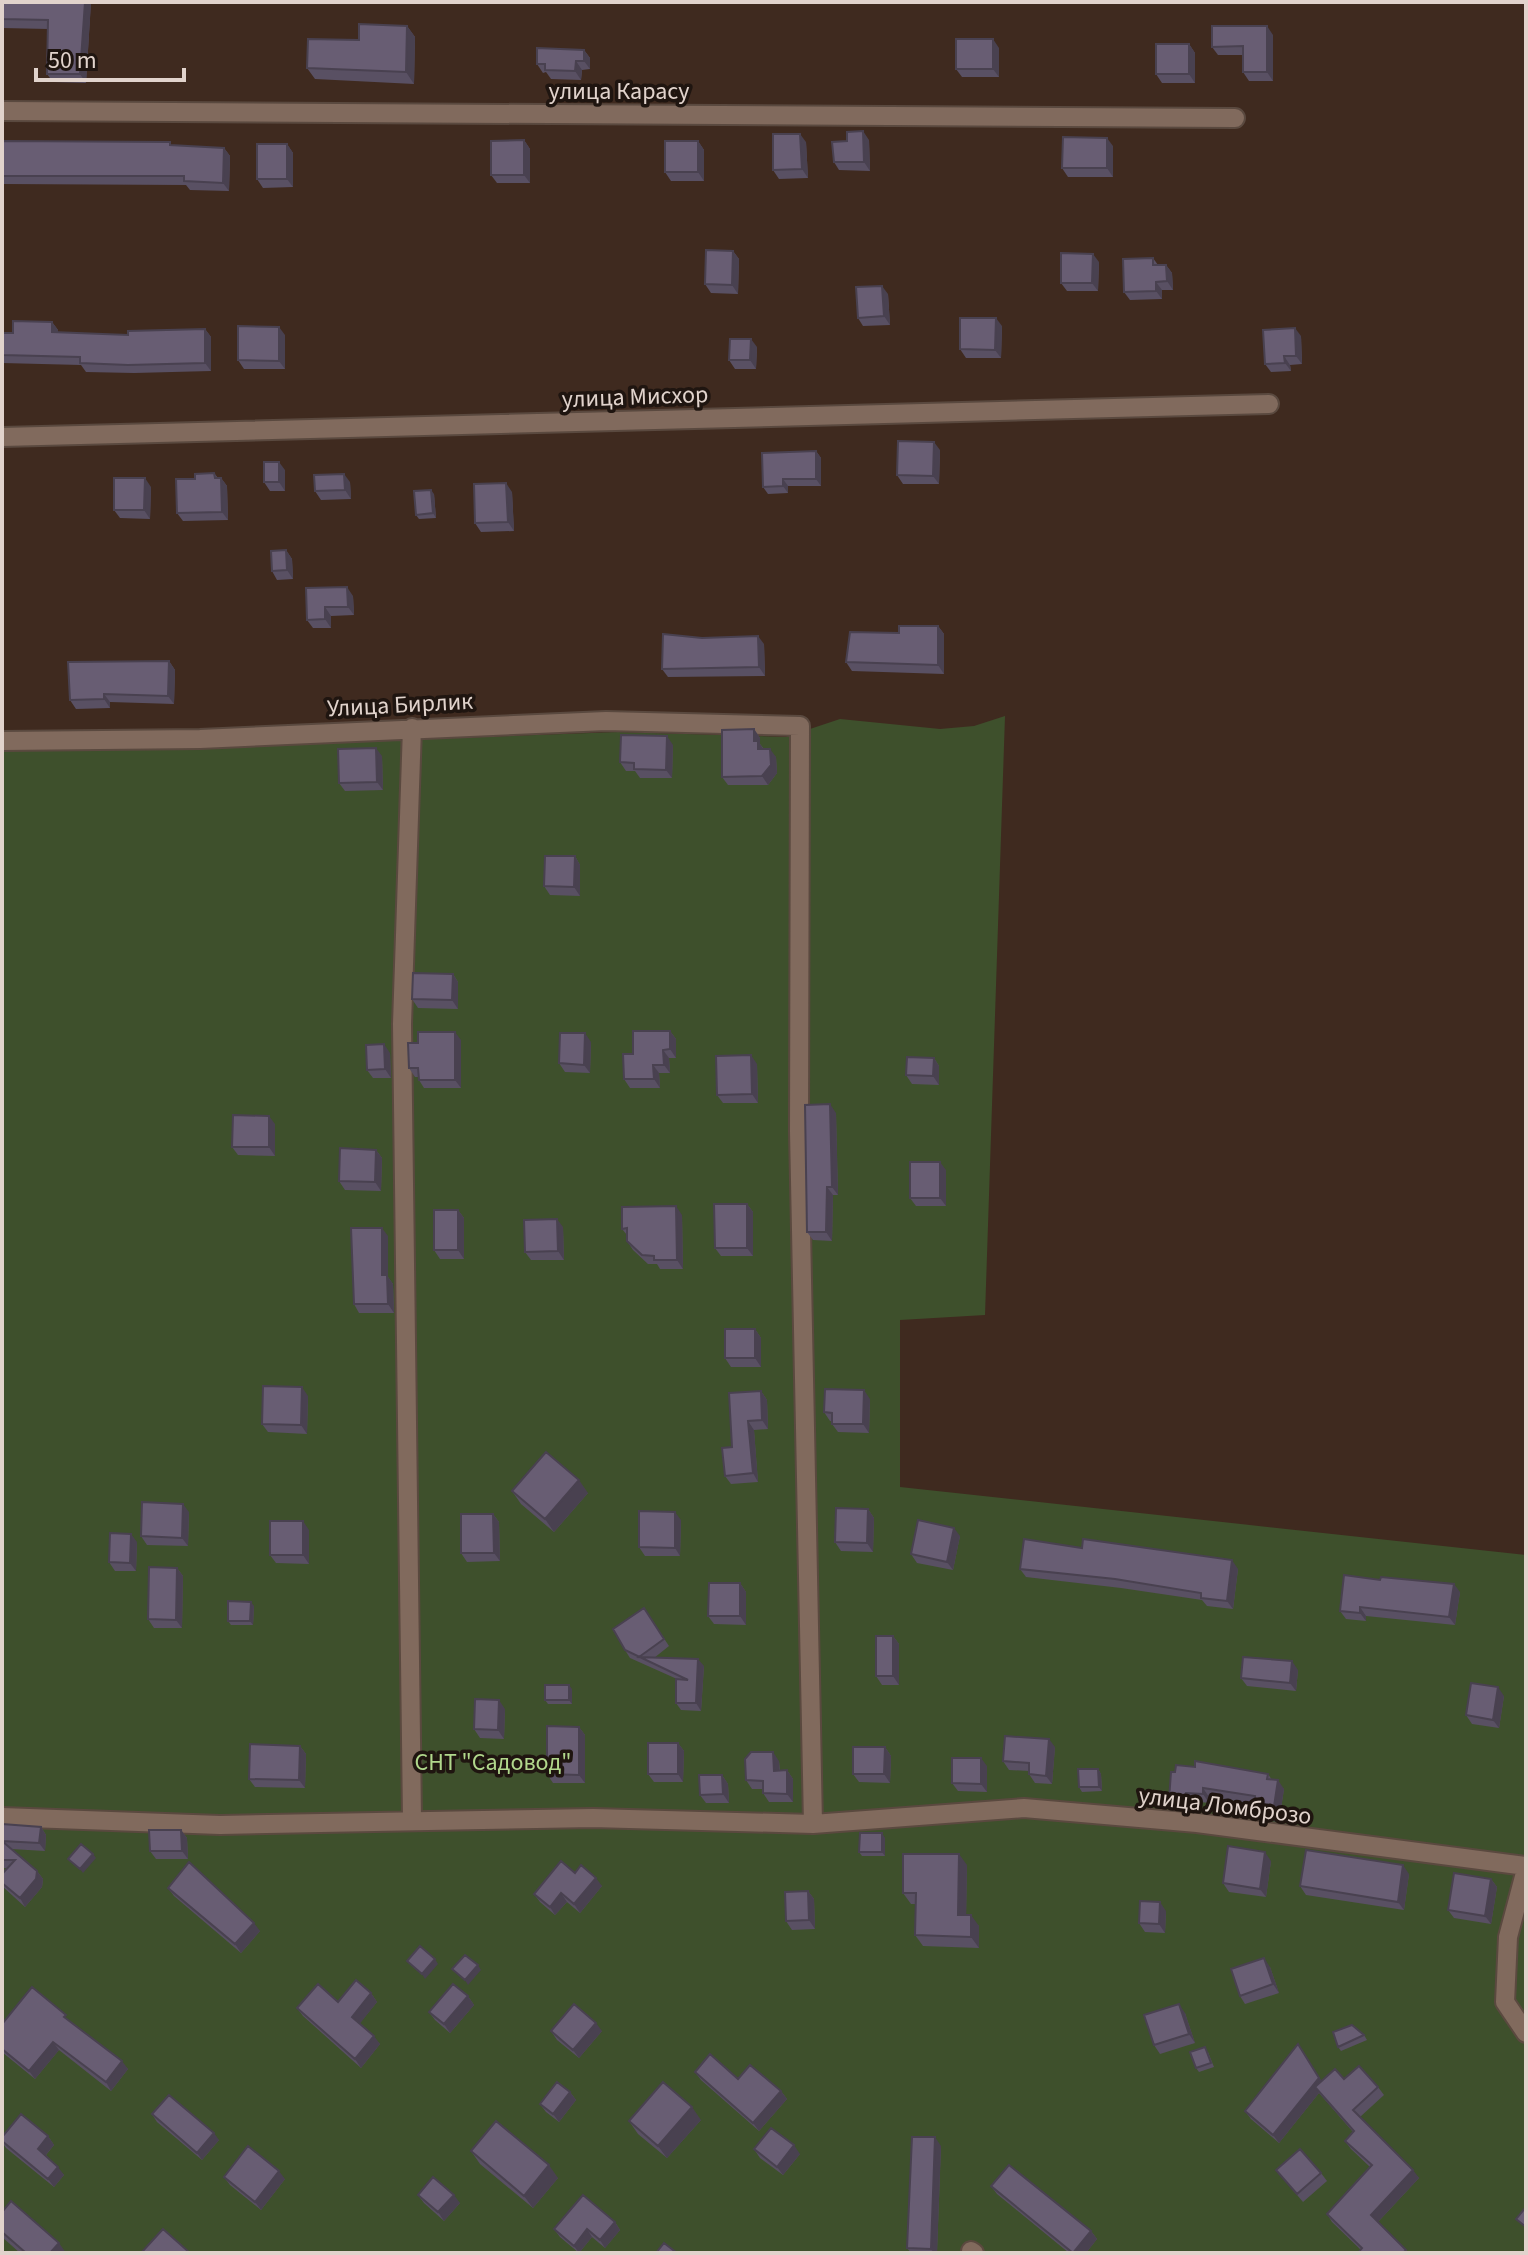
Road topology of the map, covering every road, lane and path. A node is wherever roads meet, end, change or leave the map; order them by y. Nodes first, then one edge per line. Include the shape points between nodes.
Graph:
1 (2, 111) edge
2 (1235, 118) dead end
3 (1269, 404) dead end
4 (2, 437) edge
5 (412, 728) junction
6 (2, 741) edge
7 (2, 1817) edge
8 (412, 1819) junction
9 (813, 1824) junction
10 (1526, 1867) edge
11 (1526, 2033) edge

1 - 2 street, улица Карасу
3 - 4 street, улица Мисхор
5 - 6 street, Улица Бирлик via 200,739
5 - 8 street via 402,1024
5 - 9 street, Улица Бирлик via 606,721 800,726 799,1131
7 - 8 street, улица Ломброзо via 220,1825
8 - 9 street, улица Ломброзо
9 - 10 street, улица Ломброзо via 1024,1808 1197,1823
10 - 11 street via 1508,1937 1505,2002

